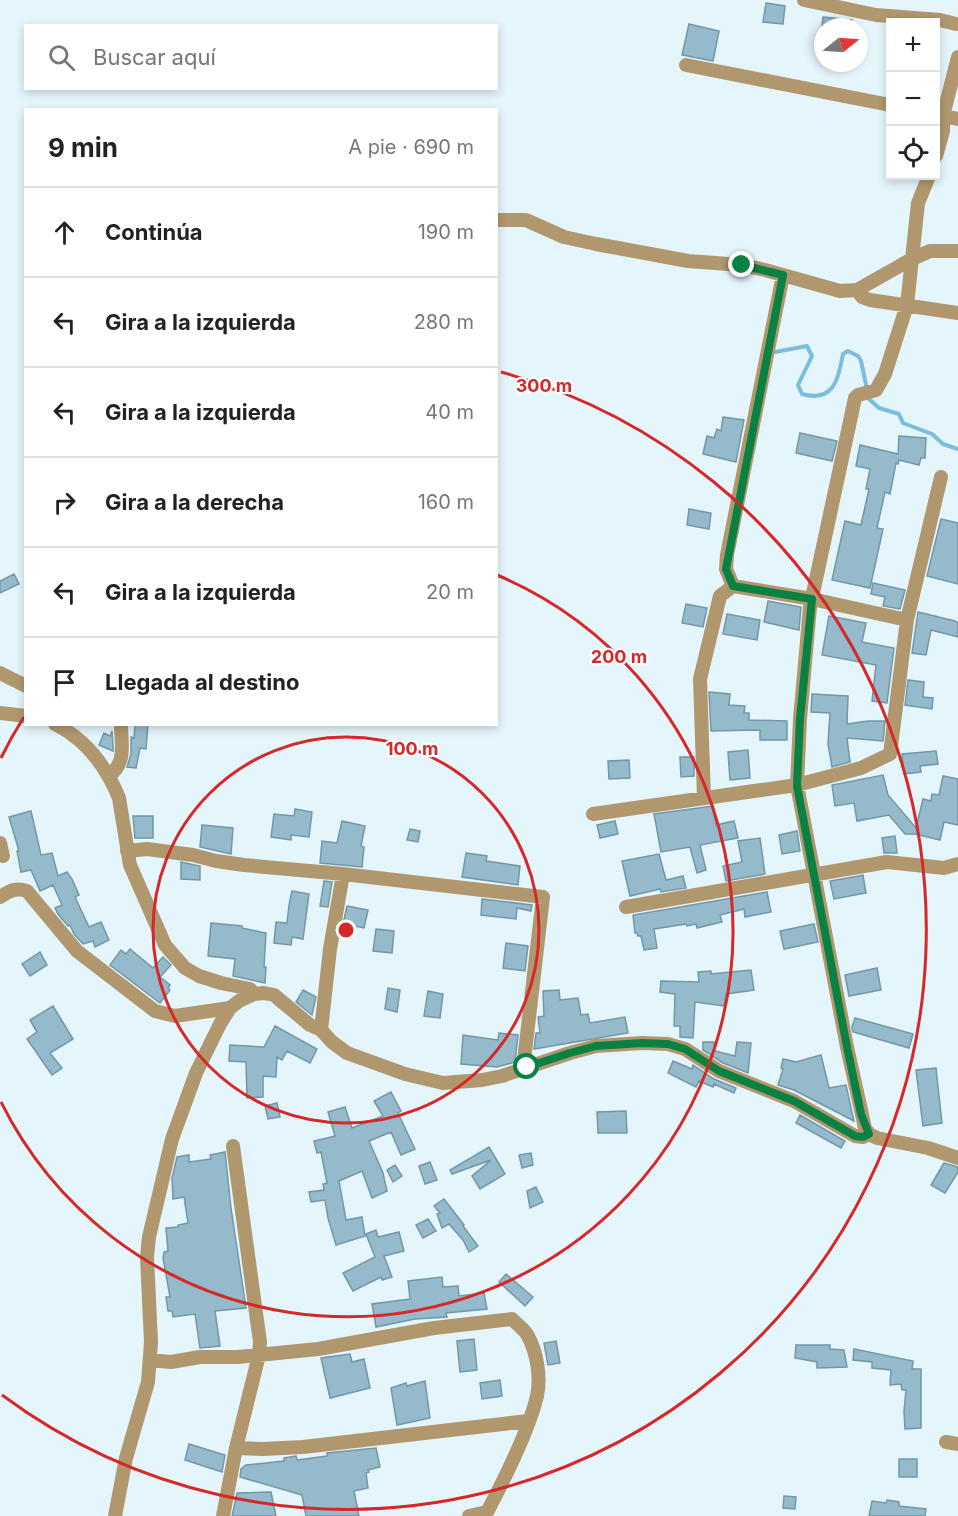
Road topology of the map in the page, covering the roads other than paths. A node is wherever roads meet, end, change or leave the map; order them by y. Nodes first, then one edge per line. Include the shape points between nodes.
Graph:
1 (804, 0) edge
2 (957, 24) edge
3 (958, 57) edge
4 (686, 65) dead end
5 (886, 104) edge
6 (940, 112) edge
7 (940, 115) edge
8 (940, 119) edge
9 (958, 119) edge
10 (940, 142) edge
11 (927, 180) edge
12 (498, 220) edge
13 (958, 251) edge
14 (912, 259) junction
15 (783, 275) junction
16 (857, 290) junction
17 (907, 305) junction
18 (958, 313) edge
19 (941, 477) dead end
20 (733, 586) junction
21 (812, 599) junction
22 (907, 620) junction
23 (0, 674) edge
24 (24, 685) edge
25 (0, 713) edge
26 (24, 716) edge
27 (58, 726) edge
28 (121, 726) edge
29 (109, 776) junction
30 (797, 786) junction
31 (704, 798) junction
32 (593, 814) dead end
33 (127, 851) junction
34 (958, 864) edge
35 (343, 874) junction
36 (814, 875) junction
37 (0, 897) edge
38 (626, 907) dead end
39 (254, 994) junction
40 (230, 1008) junction
41 (321, 1030) junction
42 (523, 1069) junction
43 (869, 1134) junction
44 (233, 1146) dead end
45 (958, 1158) edge
46 (259, 1355) junction
47 (150, 1360) junction
48 (528, 1421) junction
49 (236, 1448) junction
50 (486, 1514) edge
51 (115, 1516) edge
52 (223, 1516) edge
53 (469, 1516) edge

1 - 2 street via 876,15
3 - 6 street
4 - 5 street
7 - 9 street
8 - 10 street
11 - 14 street via 918,203
12 - 15 street via 526,220 564,237 596,244 688,261 742,265
13 - 14 street via 930,251
14 - 16 street
14 - 17 street
15 - 16 street via 840,291
15 - 20 street via 727,555 726,569
16 - 17 street via 870,300
17 - 18 street
17 - 21 street via 879,386 855,398
19 - 22 street
20 - 21 street
20 - 31 street via 720,596 700,679
21 - 22 street
21 - 30 street
22 - 30 street via 890,754 861,768
23 - 24 street
25 - 26 street
27 - 29 street via 84,743
28 - 29 street via 121,762
29 - 33 street via 119,798
30 - 31 street
30 - 36 street
31 - 32 street
33 - 35 street via 147,849 244,865
33 - 39 street via 136,882 175,958 199,976 250,989
34 - 36 street via 944,868 886,862
35 - 41 street
35 - 42 street via 543,897
36 - 38 street
36 - 43 street via 856,1092
37 - 40 street via 20,888 27,891 77,951 155,1011 175,1016
39 - 40 street
39 - 41 street via 274,995
40 - 47 street via 205,1053 172,1139 149,1237
41 - 42 street via 347,1053 426,1080 482,1080
42 - 43 street via 596,1046 668,1044 685,1049 719,1071 794,1101 855,1136
43 - 45 street
44 - 46 street via 258,1322
46 - 47 street
46 - 48 street via 512,1319 527,1334 538,1372 537,1395
46 - 49 street
47 - 51 street
48 - 49 street via 303,1447
48 - 50 street
49 - 52 street
50 - 53 street

